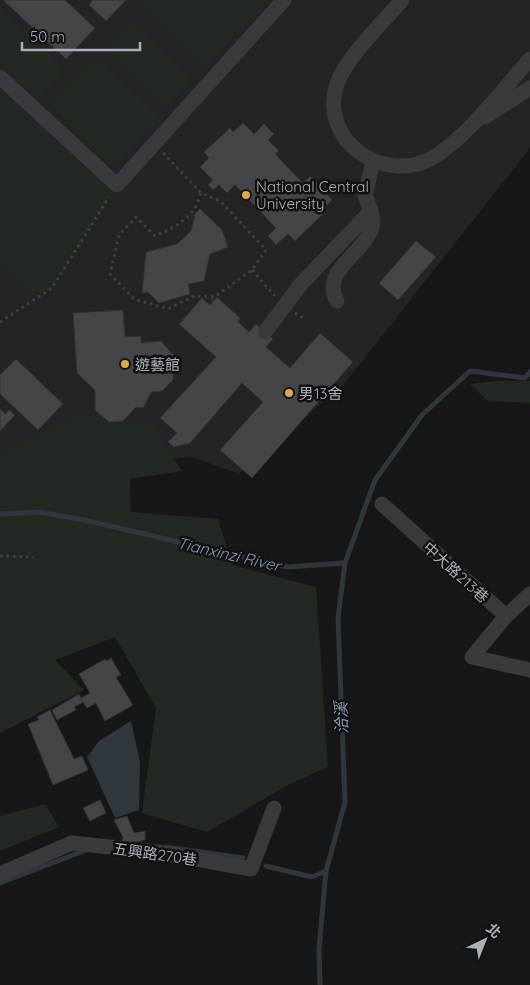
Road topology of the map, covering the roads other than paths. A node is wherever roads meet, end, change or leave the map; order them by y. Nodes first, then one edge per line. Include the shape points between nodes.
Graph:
1 (284, 0) edge
2 (402, 0) edge
3 (530, 60) edge
4 (0, 77) edge
5 (530, 88) edge
6 (467, 128) junction
7 (373, 162) junction
8 (371, 211) junction
9 (337, 301) dead end
10 (265, 332) dead end
11 (382, 504) dead end
12 (530, 594) edge
13 (506, 616) junction
14 (530, 670) edge
15 (274, 808) dead end
16 (0, 874) edge

1 - 4 street via 117,185
2 - 7 street via 355,55 337,83 334,99 338,124 350,144
3 - 6 street
5 - 6 street
6 - 7 street via 434,157 411,166
7 - 8 street via 366,195
8 - 9 street via 373,223 364,240 334,276 332,291
8 - 10 street via 301,284
11 - 13 street, 中大路213巷
12 - 13 street
13 - 14 street via 472,657
15 - 16 street, 五興路270巷 via 251,869 158,852 72,843

